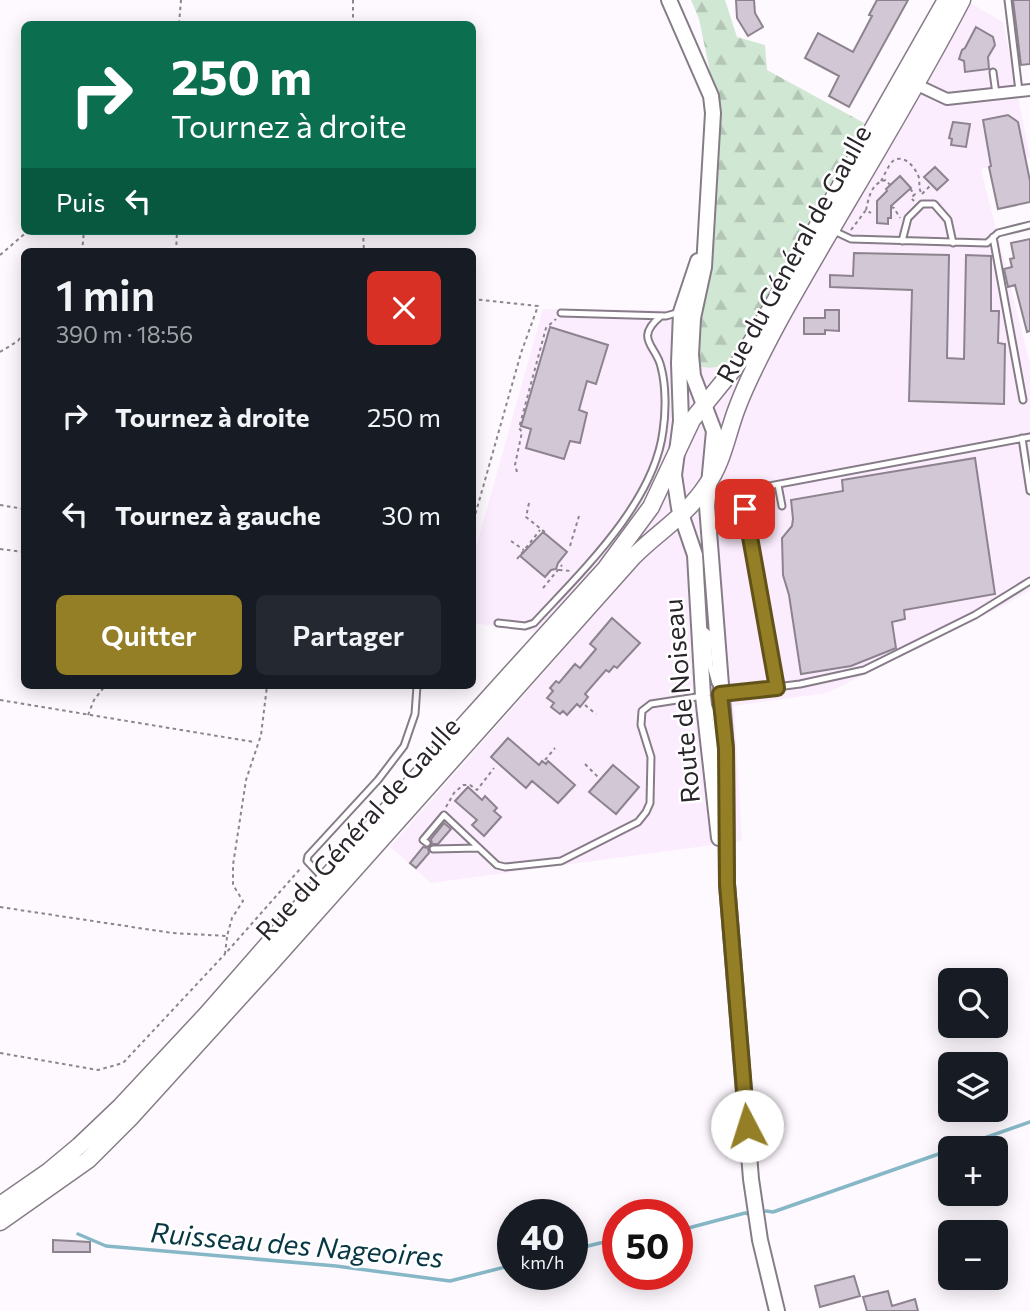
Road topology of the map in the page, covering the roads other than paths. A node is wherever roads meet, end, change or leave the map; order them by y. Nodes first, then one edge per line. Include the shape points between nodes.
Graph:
1 (669, 0) edge
2 (946, 0) edge
3 (962, 0) edge
4 (1007, 0) edge
5 (993, 72) dead end
6 (910, 82) junction
7 (1024, 91) edge
8 (996, 94) junction
9 (1030, 225) edge
10 (831, 229) junction
11 (993, 237) junction
12 (902, 241) junction
13 (953, 243) junction
14 (561, 313) road end
15 (687, 315) junction
16 (661, 316) junction
17 (1023, 400) dead end
18 (704, 404) junction
19 (1030, 437) edge
20 (1022, 438) junction
21 (677, 452) junction
22 (778, 485) junction
23 (708, 491) junction
24 (1030, 491) edge
25 (782, 506) dead end
26 (745, 509) dead end
27 (682, 515) junction
28 (1030, 580) edge
29 (498, 622) dead end
30 (700, 626) junction
31 (777, 688) junction
32 (417, 689) edge
33 (720, 694) junction
34 (703, 696) junction
35 (726, 774) junction
36 (427, 843) dead end
37 (479, 848) junction
38 (433, 849) dead end
39 (324, 879) junction
40 (727, 884) junction
41 (0, 1205) edge
42 (0, 1222) edge
43 (777, 1311) edge

1 - 15 main road via 713,113 706,240
2 - 6 main road, Rue du Général de Gaulle
3 - 6 main road, Rue du Général de Gaulle
4 - 7 lane
5 - 8 lane
6 - 8 street via 947,99
6 - 10 main road, Rue du Général de Gaulle via 875,158
6 - 18 main road, Rue du Général de Gaulle via 740,361
7 - 8 street
9 - 11 lane
10 - 12 lane via 846,237
10 - 23 main road, Rue du Général de Gaulle via 750,376
11 - 13 lane via 987,243
11 - 17 lane
12 - 13 lane
12 - 13 lane via 907,221 922,204 933,204 948,220
14 - 16 lane
15 - 16 lane
15 - 18 main road, Route de Noiseau via 692,367
15 - 21 main road, Route de Noiseau via 679,363
16 - 29 lane via 650,327 648,341 661,365 664,424 653,469 616,529 534,623
18 - 21 main road, Rue du Général de Gaulle
18 - 23 main road, Route de Noiseau via 714,431
19 - 20 lane
20 - 22 lane
20 - 24 lane
21 - 27 main road, Route de Noiseau via 675,489
21 - 39 main road, Rue du Général de Gaulle via 651,507 606,568
22 - 23 lane
22 - 25 lane
23 - 27 main road, Rue du Général de Gaulle
23 - 33 main road, Route de Noiseau
26 - 31 lane
27 - 30 main road, Route de Noiseau via 695,555
27 - 42 main road, Rue du Général de Gaulle via 621,570 130,1118 88,1160
28 - 31 lane via 975,615 864,670
30 - 33 lane via 708,633 710,664
30 - 34 main road, Route de Noiseau
31 - 33 lane
32 - 39 lane via 415,714 404,746 310,851 307,861
33 - 34 street
33 - 35 main road, Route de Noiseau
34 - 35 lane via 715,719 719,764
34 - 37 lane via 651,704 642,711 641,725 651,757 650,803 638,822 561,861 501,867
34 - 40 main road, Route de Noiseau
35 - 40 main road, Route de Noiseau
36 - 37 lane via 423,840 444,815
37 - 38 lane
39 - 41 main road, Rue du Général de Gaulle via 120,1107 79,1146
40 - 43 main road, Route de Noiseau via 755,1213

